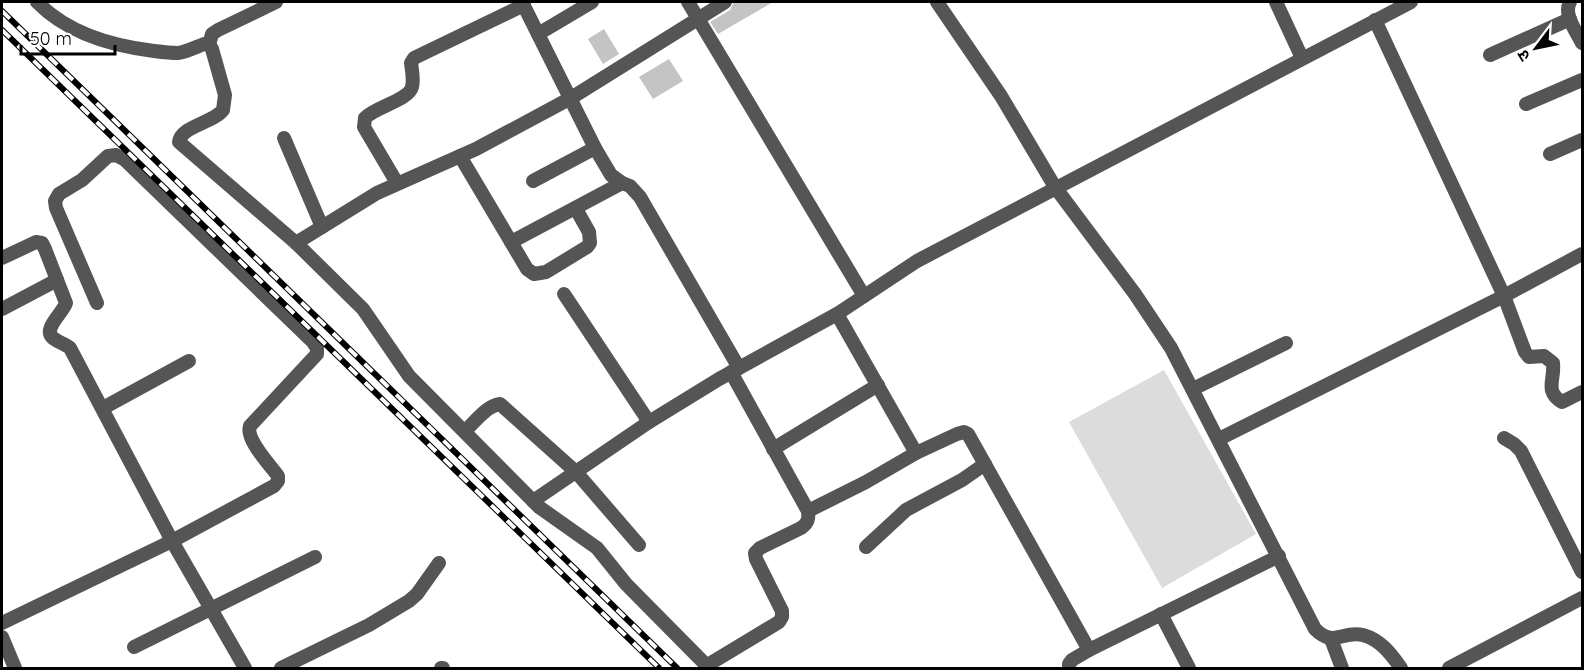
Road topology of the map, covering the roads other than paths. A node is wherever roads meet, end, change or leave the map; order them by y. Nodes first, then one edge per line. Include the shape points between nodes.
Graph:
1 (36, 2) edge
2 (276, 2) edge
3 (592, 2) edge
4 (688, 2) edge
5 (725, 2) edge
6 (937, 2) edge
7 (1276, 2) edge
8 (1411, 2) edge
9 (1570, 2) edge
10 (523, 3) edge
11 (698, 18) junction
12 (1570, 19) junction
13 (1375, 20) junction
14 (538, 34) junction
15 (1582, 43) edge
16 (209, 45) junction
17 (1490, 55) dead end
18 (1302, 58) junction
19 (1582, 80) edge
20 (571, 98) junction
21 (1526, 104) dead end
22 (284, 138) dead end
23 (1582, 140) edge
24 (595, 148) junction
25 (1550, 154) dead end
26 (460, 156) junction
27 (532, 181) dead end
28 (397, 183) junction
29 (622, 183) junction
30 (1055, 188) junction
31 (576, 209) junction
32 (322, 227) junction
33 (511, 242) junction
34 (296, 243) junction
35 (1582, 257) edge
36 (2, 258) edge
37 (57, 280) junction
38 (564, 294) dead end
39 (864, 296) junction
40 (1504, 296) junction
41 (97, 303) dead end
42 (2, 309) edge
43 (837, 314) junction
44 (1286, 343) dead end
45 (189, 361) dead end
46 (735, 370) junction
47 (878, 385) junction
48 (1193, 389) junction
49 (1582, 392) edge
50 (103, 408) junction
51 (649, 422) junction
52 (465, 431) junction
53 (1503, 438) dead end
54 (1219, 440) junction
55 (773, 448) junction
56 (916, 453) junction
57 (985, 464) junction
58 (576, 472) junction
59 (533, 501) junction
60 (808, 511) junction
61 (172, 541) junction
62 (639, 545) dead end
63 (866, 547) dead end
64 (1278, 556) junction
65 (315, 557) dead end
66 (439, 563) dead end
67 (1582, 572) edge
68 (1582, 598) edge
69 (212, 609) junction
70 (1161, 614) junction
71 (2, 623) edge
72 (2, 637) edge
73 (1331, 639) junction
74 (134, 647) dead end
75 (1089, 650) junction
76 (309, 662) edge
77 (708, 667) edge
78 (1066, 667) edge
79 (15, 669) edge
80 (245, 669) edge
81 (281, 669) edge
82 (1189, 669) edge
83 (1342, 669) edge
84 (1401, 669) edge
85 (1449, 669) edge

1 - 16 street via 74,30 134,49 176,53
2 - 16 street via 218,30 212,34
3 - 14 street
4 - 11 street
5 - 11 street
6 - 30 street via 1001,96
7 - 18 street
8 - 13 street
9 - 12 street
10 - 14 street
10 - 28 street via 414,58 412,91 364,118 364,127
11 - 20 street
11 - 39 street
12 - 15 street
12 - 17 street
13 - 18 street
13 - 40 street
14 - 20 street
16 - 34 street via 225,95 223,110 184,132 179,142
18 - 30 street
19 - 21 street
20 - 24 street
20 - 26 street
22 - 32 street
23 - 25 street
24 - 27 street
24 - 29 street via 611,175
26 - 28 street
26 - 33 street
28 - 32 street
29 - 31 street
29 - 46 street via 640,197
30 - 39 street via 917,261
30 - 48 street via 1135,294
31 - 33 street
31 - 33 street via 589,232 590,243 546,272 534,274 527,269
32 - 34 street
34 - 52 street via 363,309 402,368
35 - 40 street
36 - 37 street via 29,244 42,243
37 - 42 street
37 - 50 street via 66,303 50,332 70,348
38 - 51 street
39 - 43 street
40 - 49 street via 1525,352 1529,357 1544,356 1552,363 1554,397 1562,402
40 - 54 street
41 - 61 street via 55,201 108,156 116,155 317,348 315,358 248,431 278,481
43 - 46 street
43 - 47 street
44 - 48 street
45 - 50 street
46 - 51 street
46 - 55 street
47 - 55 street
47 - 56 street
48 - 54 street
50 - 61 street
51 - 58 street
52 - 58 street via 488,409 500,404
52 - 59 street
53 - 67 street via 1525,458
54 - 64 street
55 - 60 street
56 - 57 street via 964,432
56 - 60 street
57 - 63 street via 906,510
57 - 75 street
58 - 59 street
58 - 62 street
59 - 77 street via 590,542
60 - 77 street via 807,524 756,553 782,611 779,622
61 - 69 street
61 - 71 street
64 - 70 street
64 - 73 street via 1315,629
65 - 69 street
66 - 76 street via 409,602
68 - 85 street
69 - 74 street
69 - 80 street
70 - 75 street
70 - 82 street
72 - 79 street
73 - 83 street
73 - 84 street via 1363,635 1389,651
75 - 78 street
76 - 81 street

